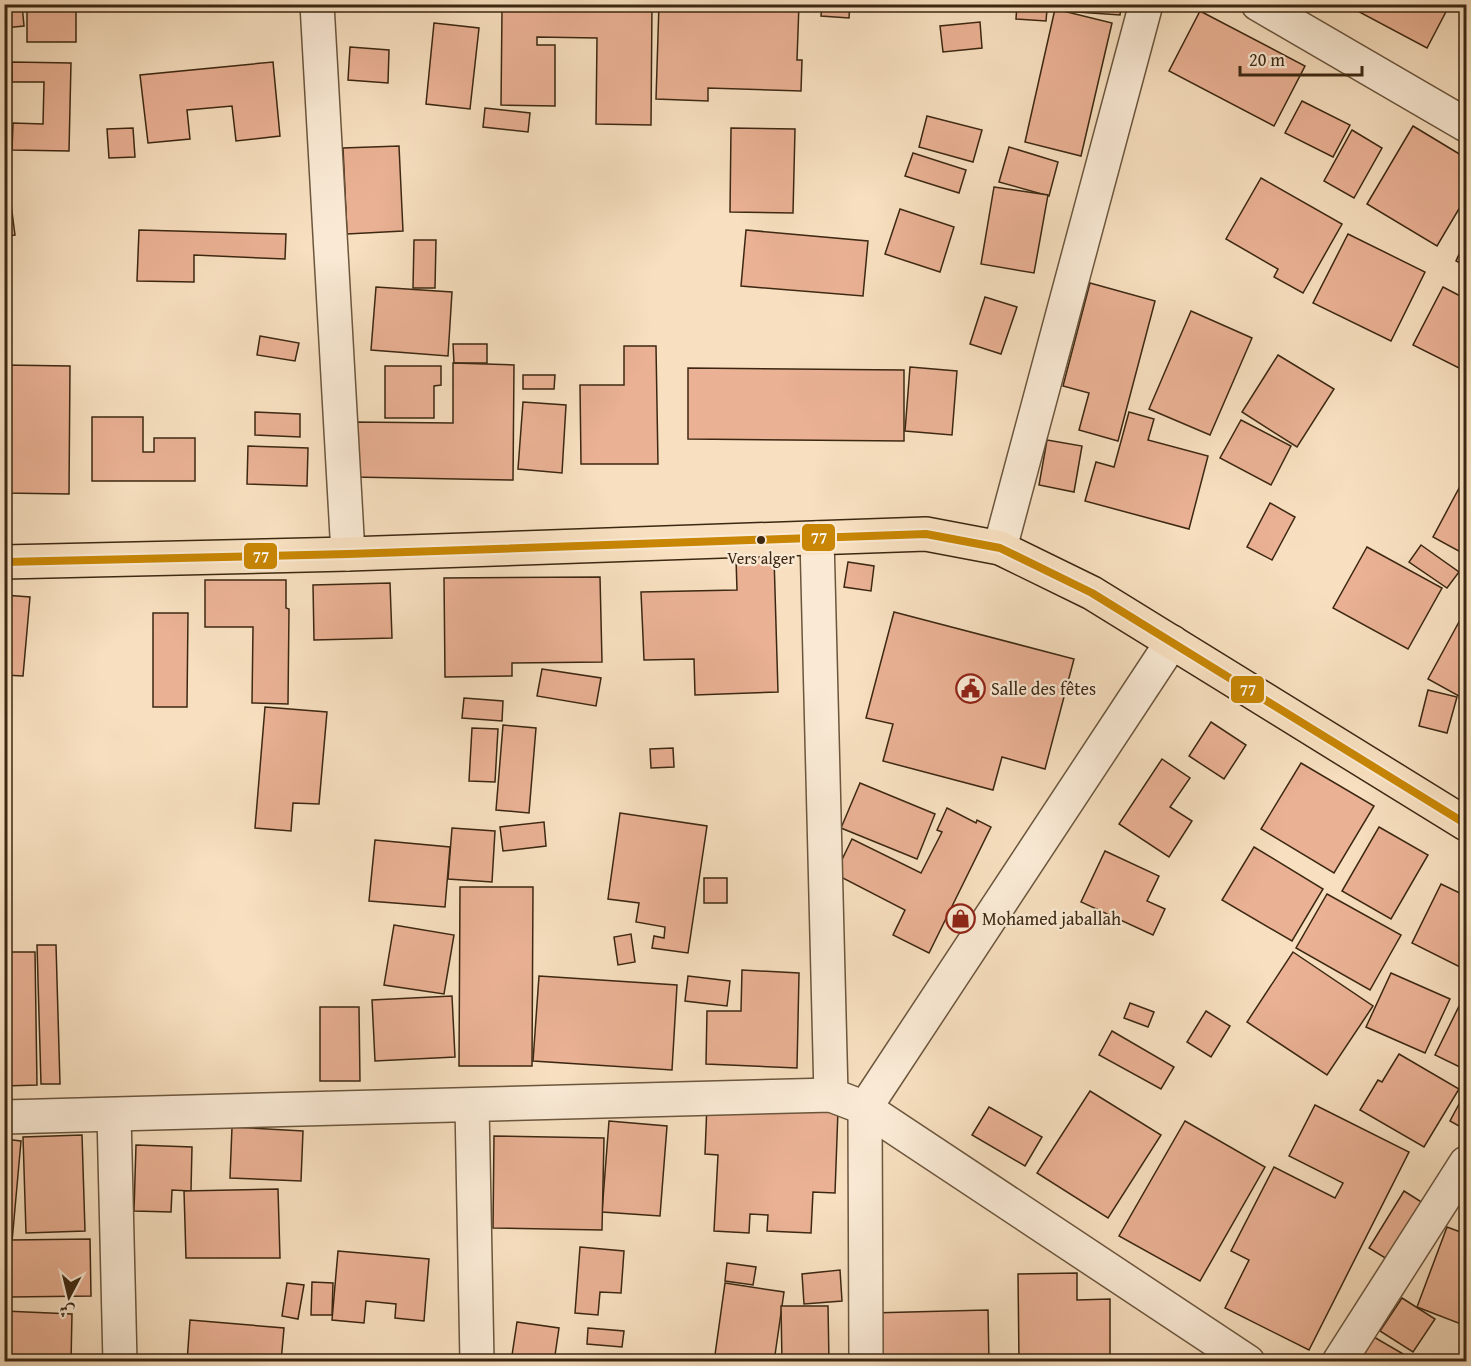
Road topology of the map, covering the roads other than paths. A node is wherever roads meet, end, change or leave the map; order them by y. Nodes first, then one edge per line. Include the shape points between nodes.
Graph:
1 (317, 4) edge
2 (1146, 4) edge
3 (1258, 4) edge
4 (1467, 125) edge
5 (817, 538) junction
6 (999, 548) junction
7 (348, 554) junction
8 (4, 562) edge
9 (1172, 642) junction
10 (1467, 824) edge
11 (831, 1095) junction
12 (472, 1105) junction
13 (865, 1108) junction
14 (114, 1115) junction
15 (4, 1117) edge
16 (1467, 1163) edge
17 (120, 1362) edge
18 (477, 1362) edge
19 (866, 1362) edge
20 (1248, 1362) edge
21 (1339, 1362) edge

1 - 7 street
2 - 6 street
3 - 4 street
5 - 6 main road via 926,534
5 - 7 main road
5 - 11 street
6 - 9 main road via 1092,593
7 - 8 main road
9 - 10 main road
9 - 13 street
11 - 12 street
11 - 13 street
12 - 14 street
12 - 18 street
13 - 19 street
13 - 20 street
14 - 15 street
14 - 17 street
16 - 21 street

